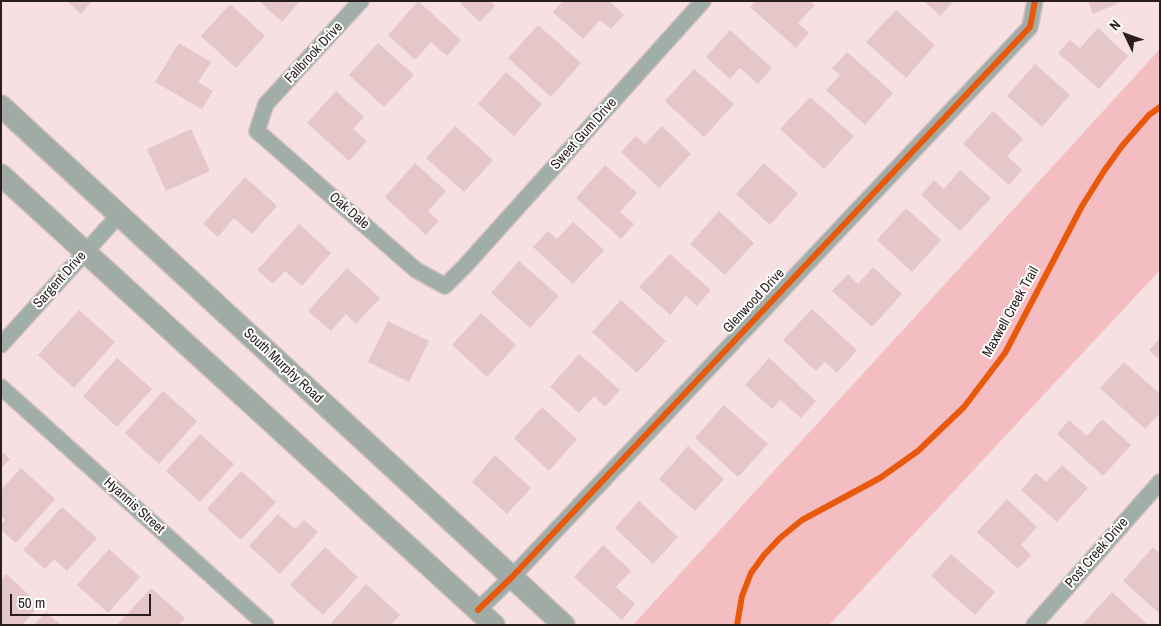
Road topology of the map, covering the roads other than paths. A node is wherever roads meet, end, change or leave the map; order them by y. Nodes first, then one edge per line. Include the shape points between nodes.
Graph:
1 (361, 1) edge
2 (704, 1) edge
3 (1035, 2) edge
4 (266, 104) joint
5 (1, 106) edge
6 (1, 175) edge
7 (119, 215) junction
8 (86, 252) junction
9 (465, 266) joint
10 (1, 344) edge
11 (1, 387) edge
12 (1160, 482) edge
13 (512, 577) junction
14 (478, 610) junction
15 (266, 625) edge
16 (494, 625) edge
17 (564, 625) edge
18 (1034, 625) edge

1 - 4 street, Fallbrook Drive
2 - 9 street, Sweet Gum Drive
3 - 13 street, Glenwood Drive via 1030,27
4 - 9 street, Oak Dale via 257,131 416,270 445,286
5 - 7 main road, South Murphy Road
6 - 8 main road
7 - 8 street, Sargent Drive
7 - 13 main road, South Murphy Road
8 - 10 street, Sargent Drive
8 - 14 main road
11 - 15 street, Hyannis Street
12 - 18 street, Post Creek Drive
13 - 14 street, Glenwood Drive
13 - 17 main road, South Murphy Road
14 - 16 main road

